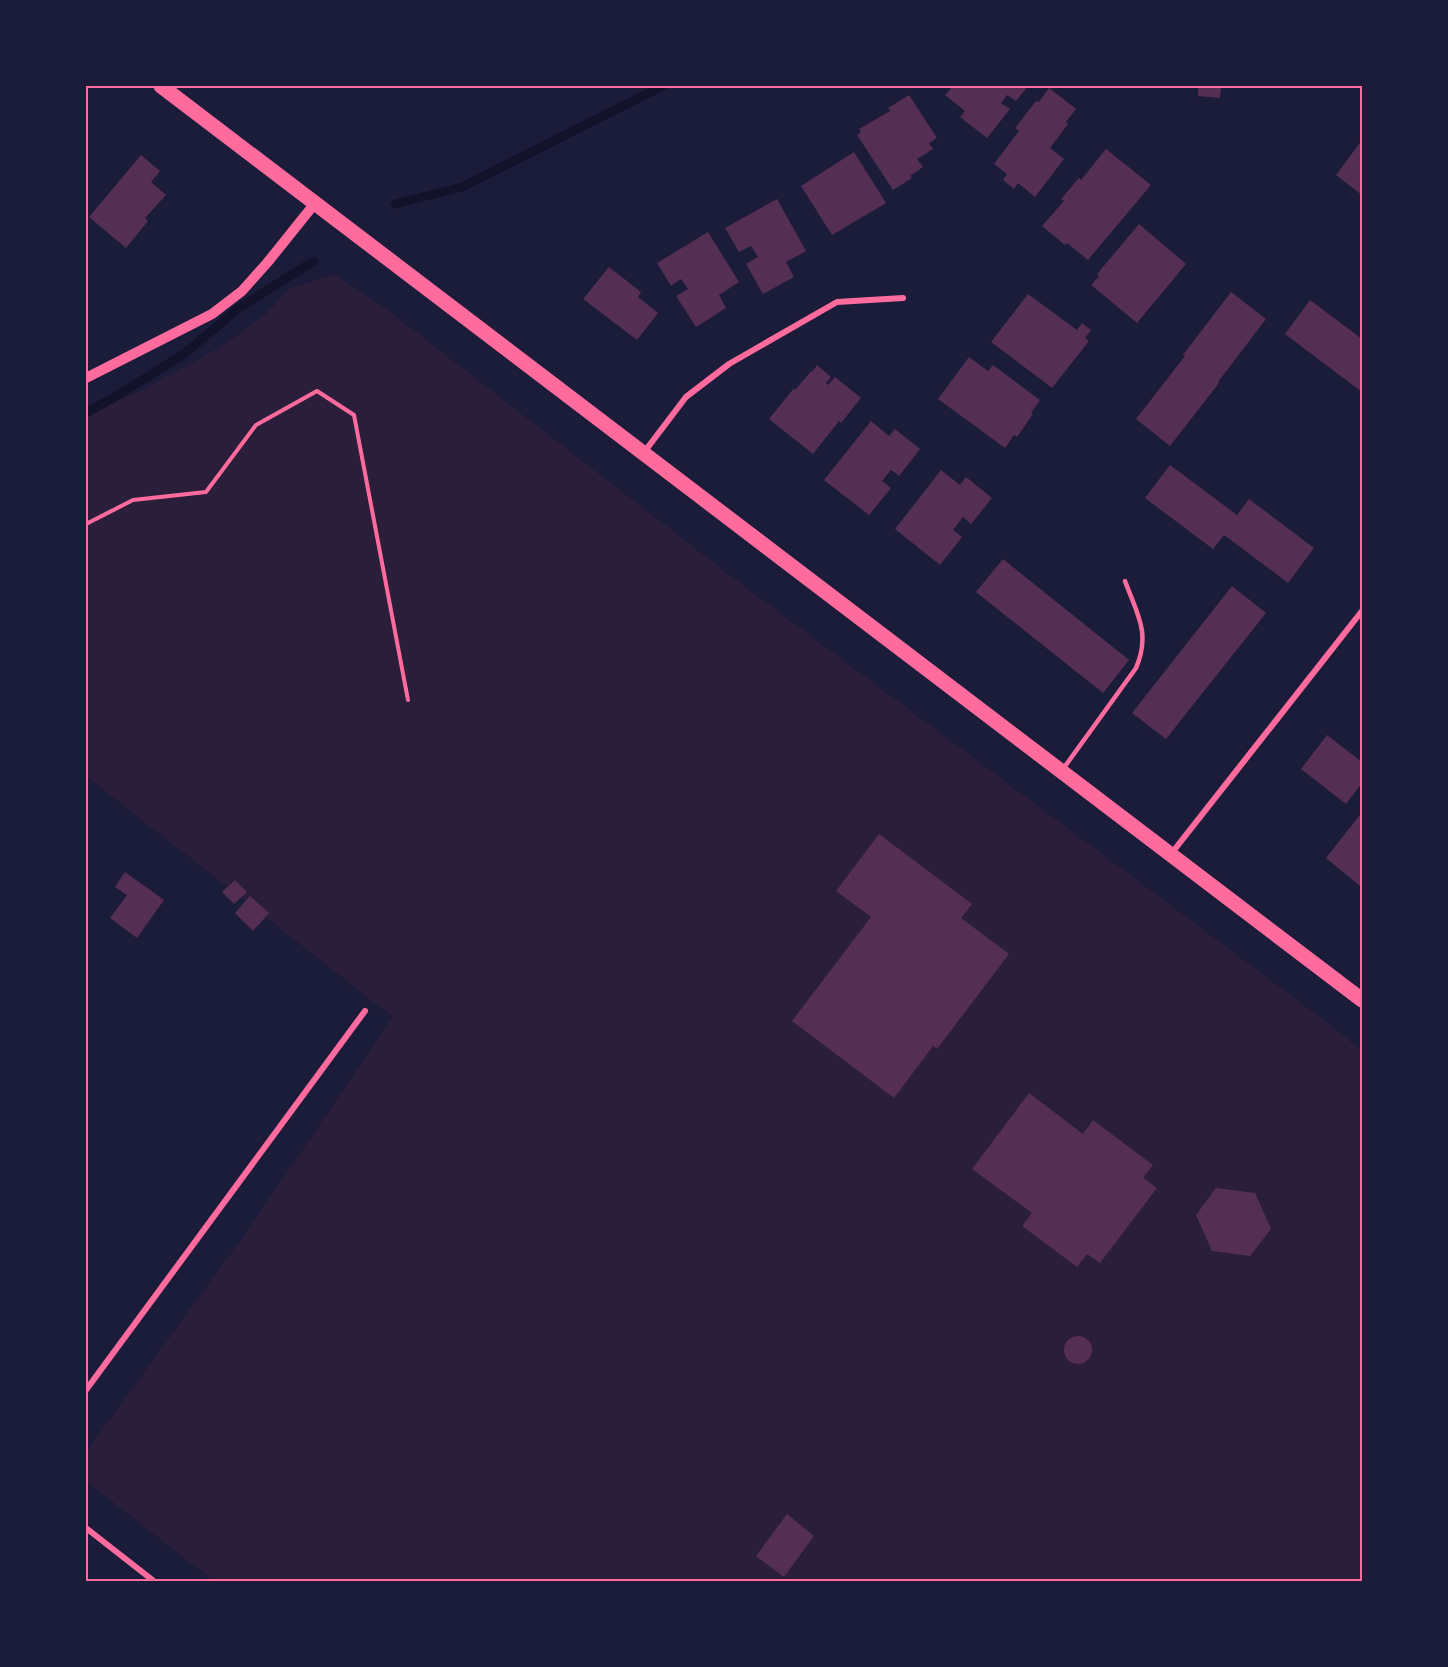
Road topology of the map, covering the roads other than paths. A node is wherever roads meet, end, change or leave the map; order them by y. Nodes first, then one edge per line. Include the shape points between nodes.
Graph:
1 (161, 86) edge
2 (316, 202) junction
3 (903, 298) dead end
4 (86, 378) edge
5 (645, 452) junction
6 (1125, 581) dead end
7 (1362, 611) edge
8 (1061, 771) junction
9 (1171, 855) junction
10 (1362, 1000) edge
11 (365, 1011) dead end
12 (86, 1390) edge
13 (86, 1528) edge
14 (155, 1581) edge

1 - 2 main road
2 - 4 street via 242,291 212,314
2 - 5 main road
3 - 5 street via 837,302 729,364 686,397
5 - 8 main road
6 - 8 lane via 1143,632 1142,654 1136,668
7 - 9 street
8 - 9 main road
9 - 10 main road
11 - 12 street
13 - 14 street

